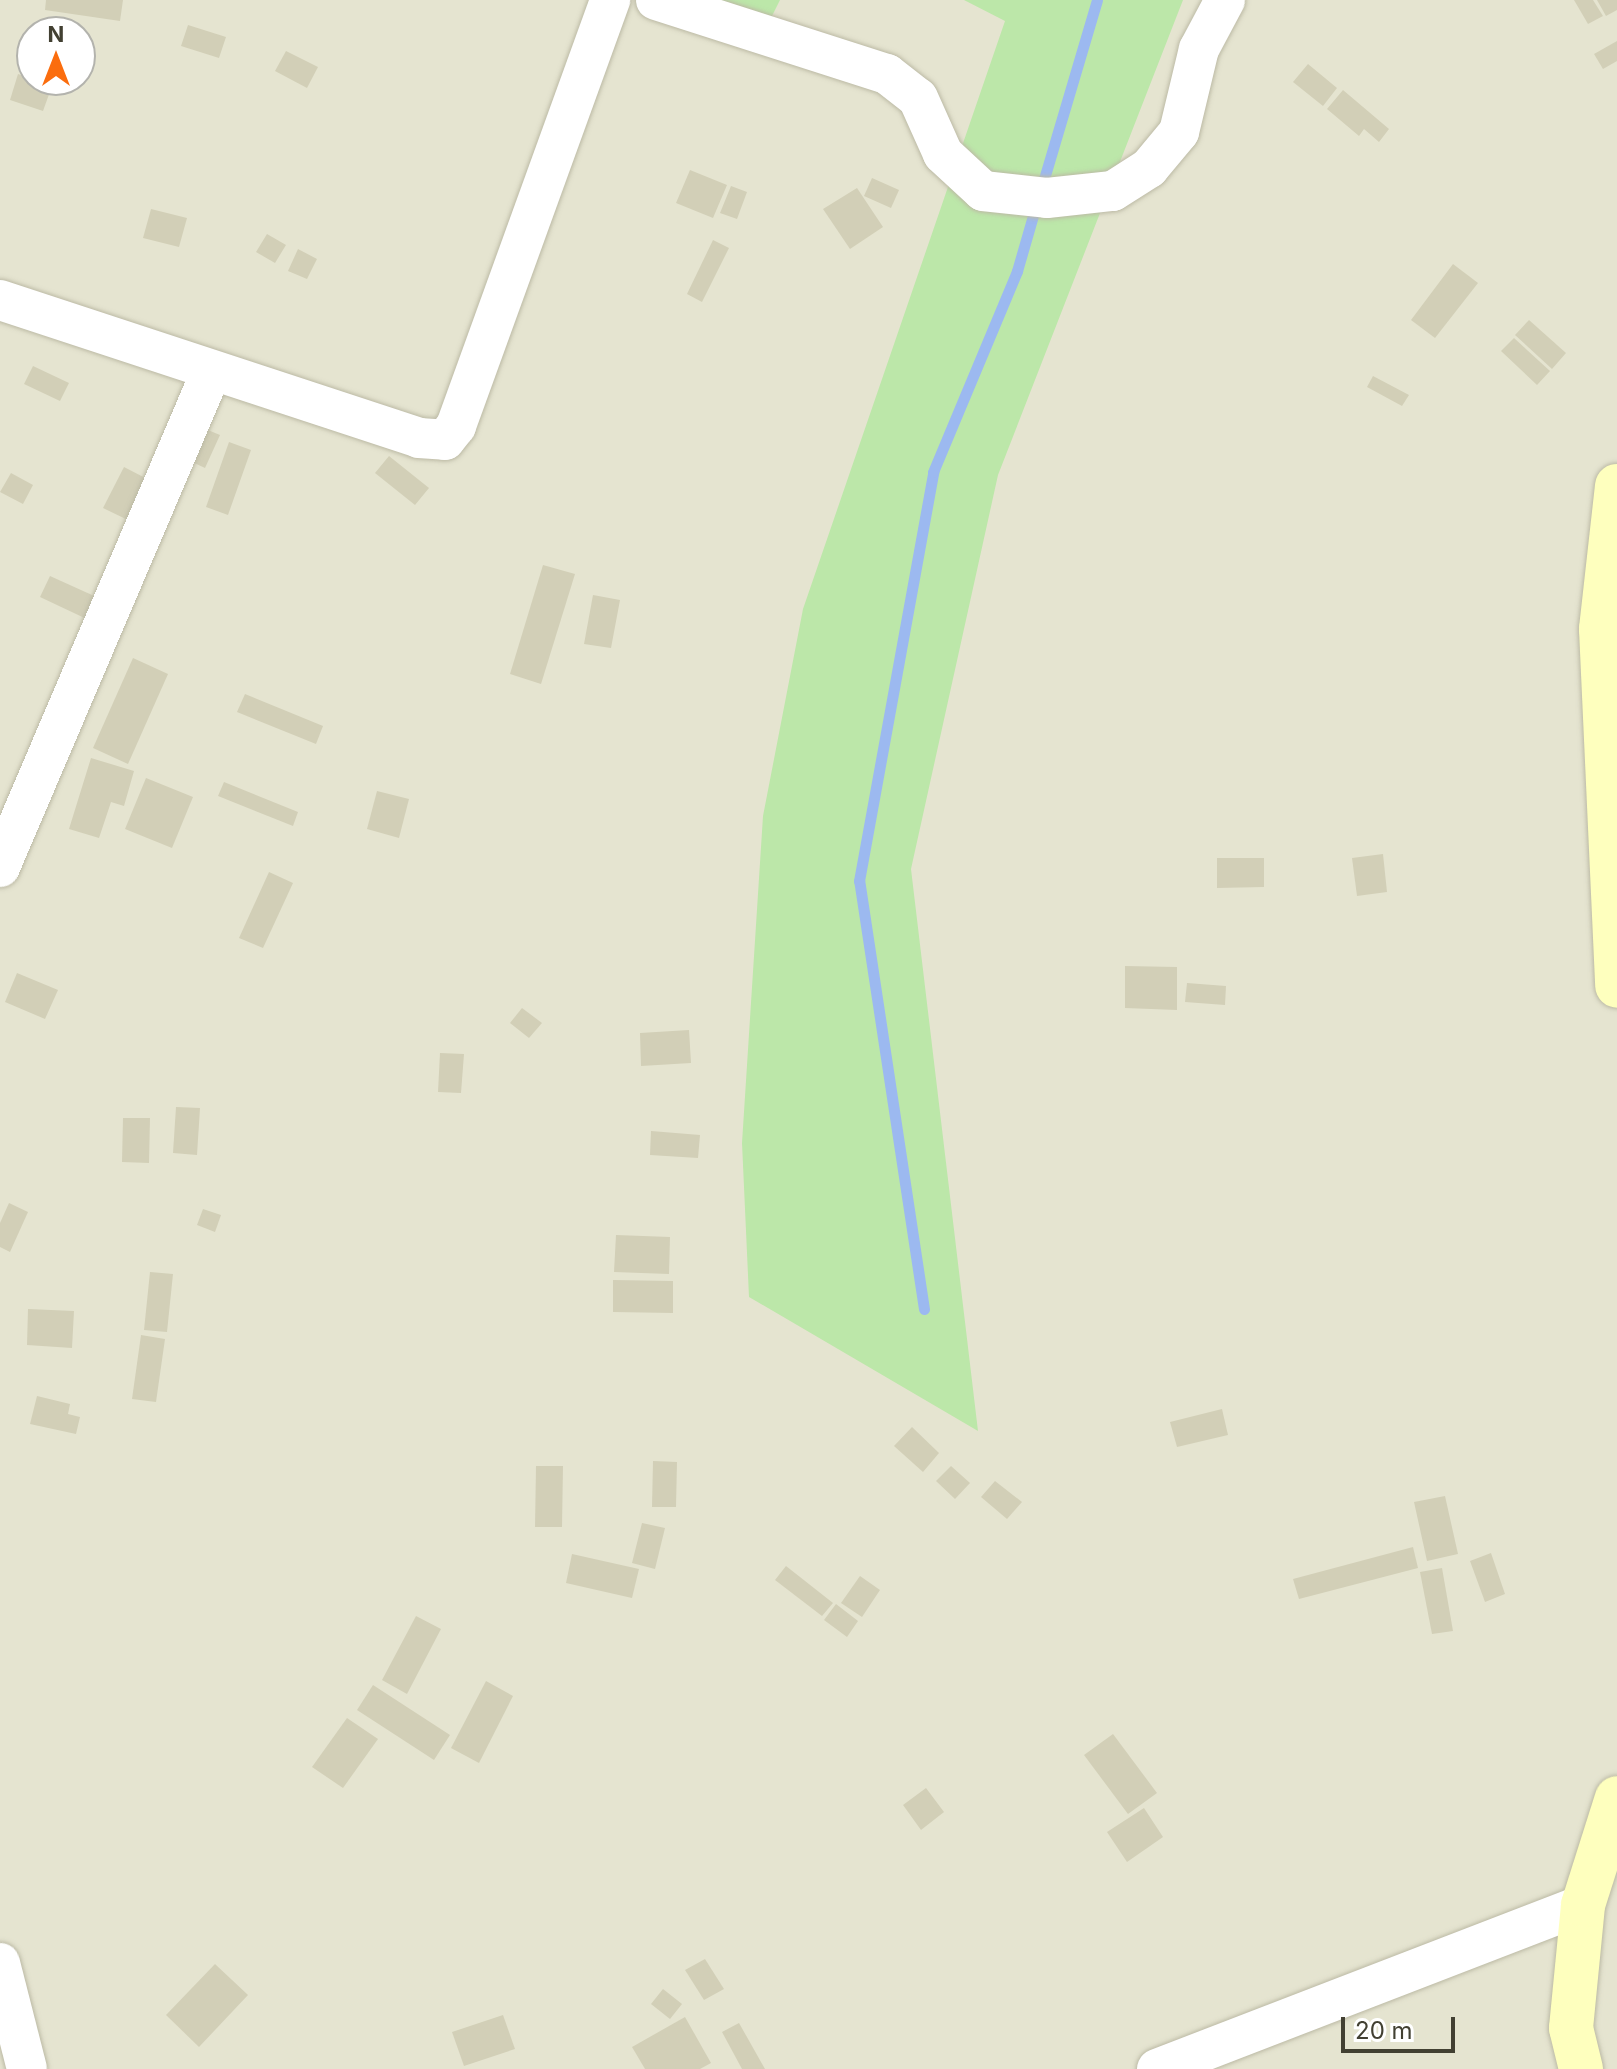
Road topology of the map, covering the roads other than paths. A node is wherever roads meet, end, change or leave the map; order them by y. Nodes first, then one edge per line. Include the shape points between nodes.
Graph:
1 (610, 0) edge
2 (656, 0) edge
3 (1225, 0) edge
4 (0, 300) edge
5 (212, 370) junction
6 (1617, 486) edge
7 (0, 867) edge
8 (1617, 983) edge
9 (1617, 1798) edge
10 (1583, 1905) junction
11 (0, 1963) edge
12 (27, 2069) edge
13 (1157, 2069) edge
14 (1581, 2069) edge

1 - 5 street via 456,426 445,440 419,438
2 - 3 street via 887,74 918,98 943,154 983,191 1047,198 1113,191 1149,168 1179,132 1199,49
4 - 5 street
5 - 7 street
6 - 8 street via 1601,629
9 - 10 street
10 - 13 street
10 - 14 street via 1571,2028
11 - 12 street

